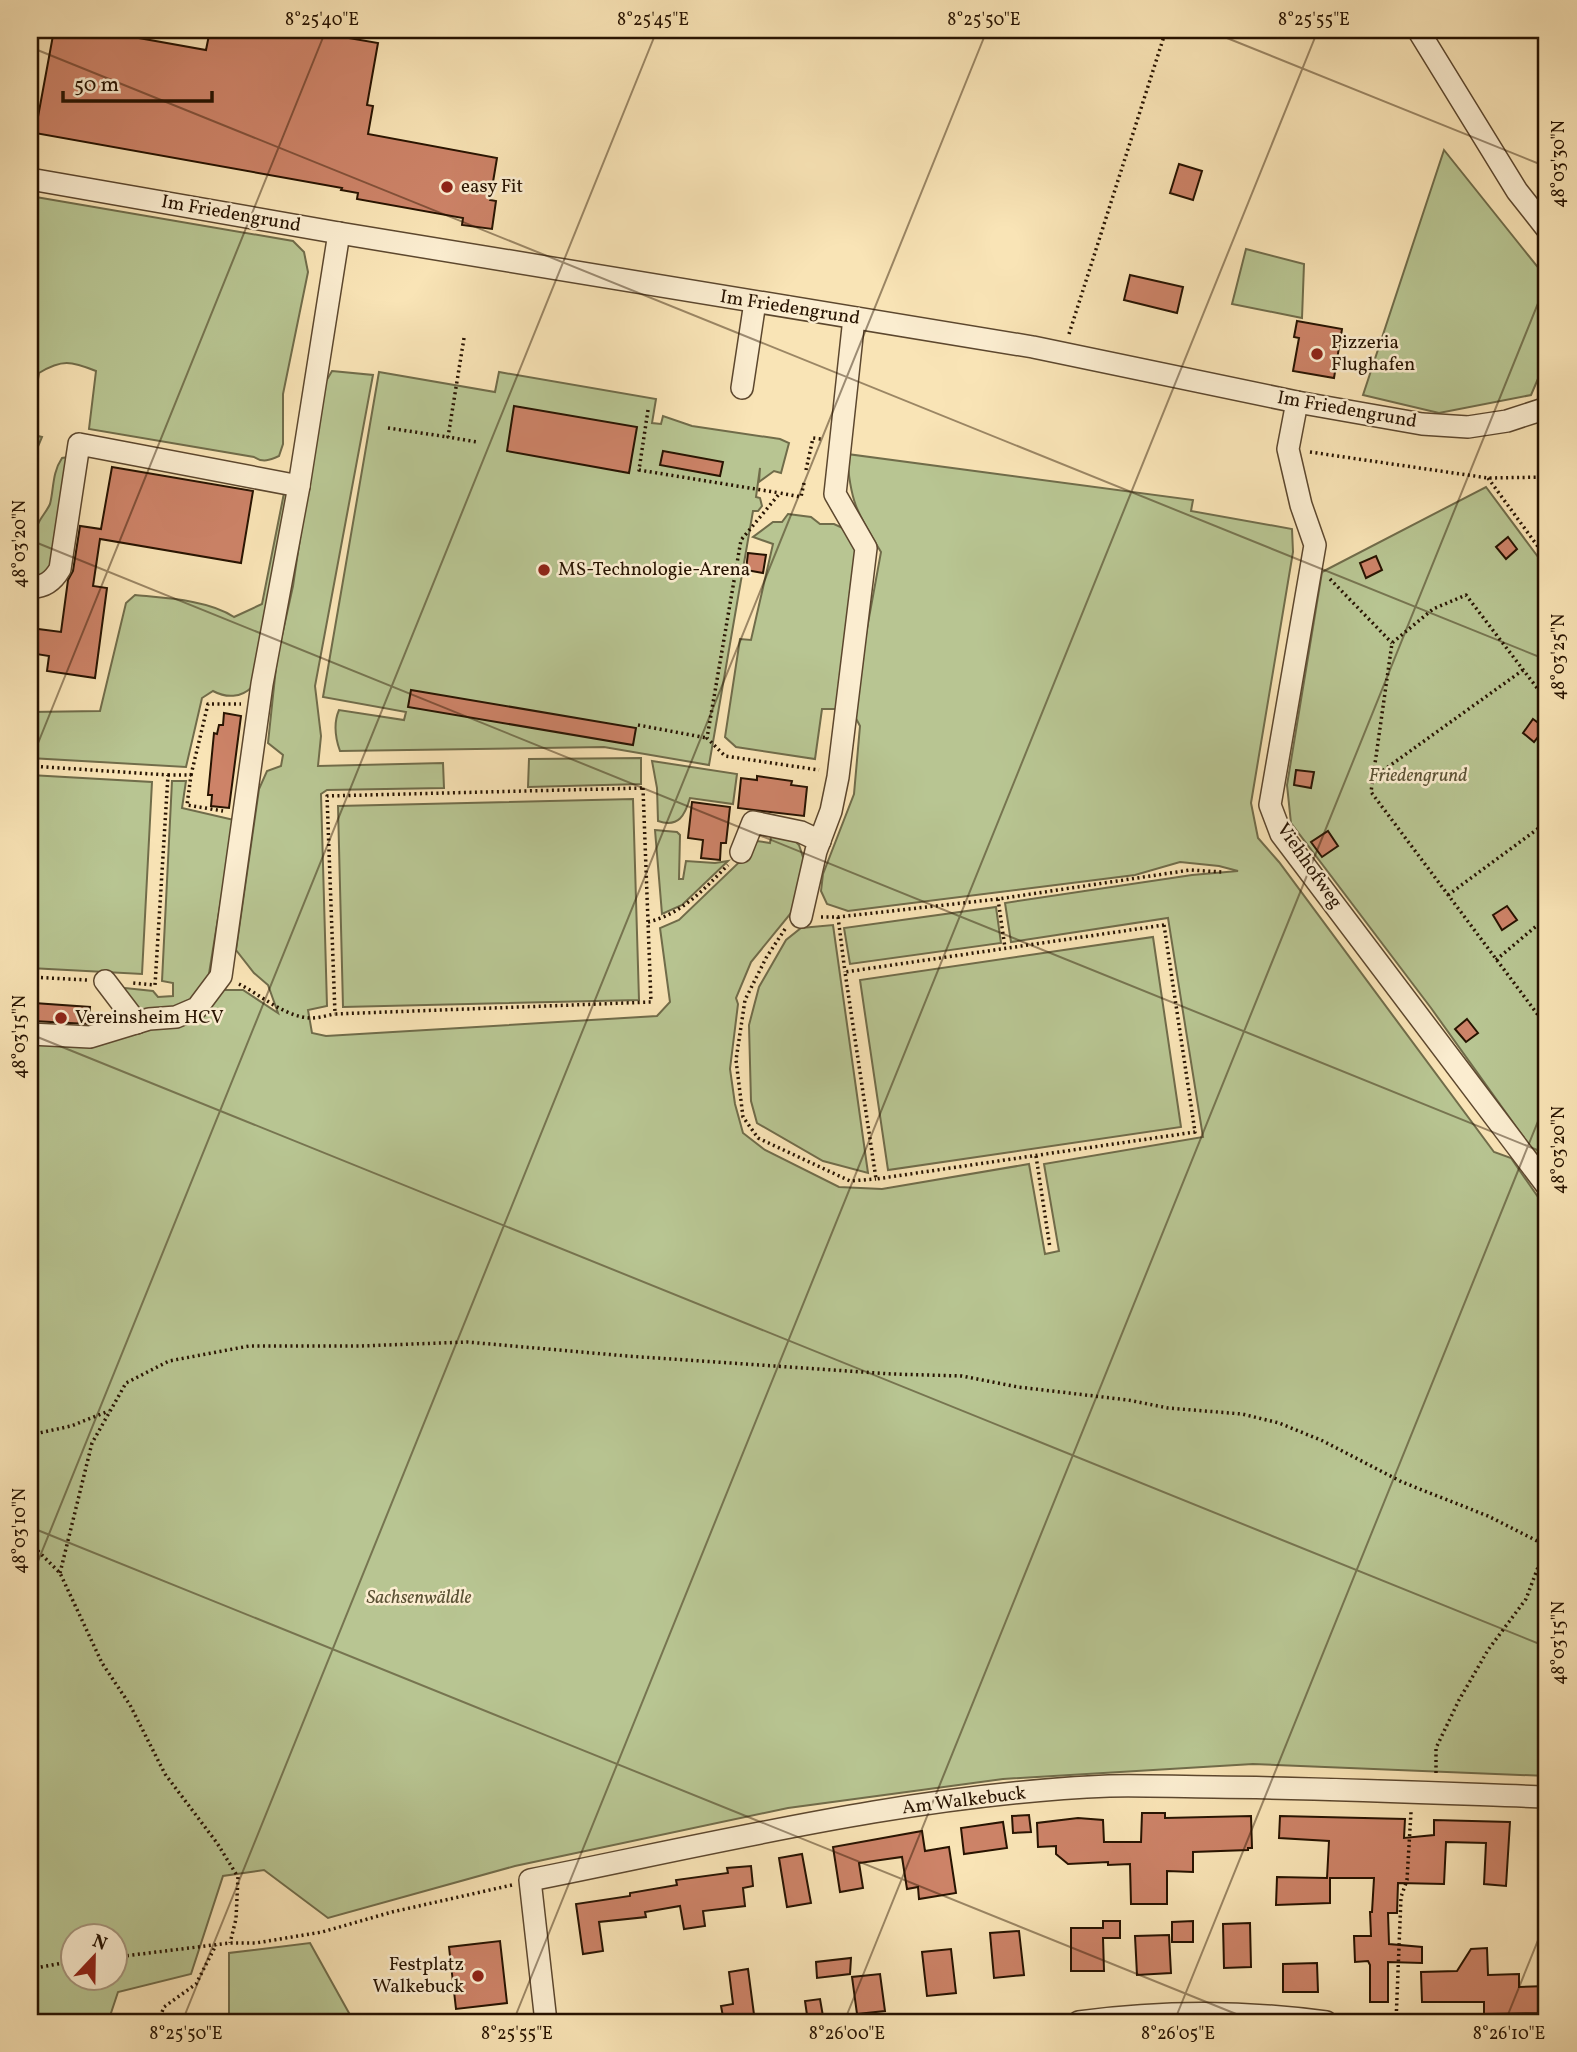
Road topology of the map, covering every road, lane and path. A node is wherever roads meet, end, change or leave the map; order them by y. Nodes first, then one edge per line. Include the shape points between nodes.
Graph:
1 (1166, 30) edge
2 (1418, 30) edge
3 (30, 179) edge
4 (1545, 229) edge
5 (339, 233) junction
6 (755, 302) junction
7 (854, 318) junction
8 (464, 338) dead end
9 (1064, 353) junction
10 (742, 388) dead end
11 (1297, 402) junction
12 (1547, 408) edge
13 (648, 410) dead end
14 (388, 428) dead end
15 (448, 437) junction
16 (477, 442) dead end
17 (841, 442) junction
18 (1288, 449) junction
19 (806, 470) dead end
20 (1547, 477) edge
21 (1488, 478) junction
22 (804, 482) dead end
23 (299, 486) junction
24 (780, 493) junction
25 (1547, 559) edge
26 (1311, 565) junction
27 (30, 587) edge
28 (1392, 643) junction
29 (1523, 670) junction
30 (1547, 701) edge
31 (259, 704) junction
32 (638, 726) dead end
33 (707, 738) junction
34 (30, 766) edge
35 (839, 772) junction
36 (168, 775) junction
37 (191, 775) junction
38 (1373, 778) junction
39 (244, 815) junction
40 (1547, 822) edge
41 (820, 841) junction
42 (741, 852) joint
43 (1222, 872) dead end
44 (1448, 895) junction
45 (998, 898) junction
46 (801, 917) junction
47 (838, 917) junction
48 (1547, 917) edge
49 (648, 922) junction
50 (1005, 948) junction
51 (1496, 960) junction
52 (845, 972) junction
53 (221, 976) junction
54 (105, 981) dead end
55 (155, 985) dead end
56 (335, 1014) junction
57 (137, 1023) junction
58 (1547, 1027) edge
59 (30, 1034) edge
60 (1036, 1156) junction
61 (876, 1179) junction
62 (1547, 1186) edge
63 (1050, 1248) dead end
64 (111, 1410) junction
65 (30, 1435) edge
66 (30, 1543) edge
67 (1546, 1546) edge
68 (60, 1573) junction
69 (1412, 1792) junction
70 (1436, 1793) junction
71 (1547, 1797) edge
72 (530, 1881) junction
73 (230, 1943) junction
74 (216, 1944) junction
75 (130, 1955) edge
76 (60, 1964) edge
77 (30, 1970) edge
78 (158, 2022) edge
79 (546, 2022) edge
80 (1079, 2022) edge
81 (1326, 2022) edge
82 (1396, 2022) edge

1 - 9 path
2 - 4 street
3 - 5 street, Im Friedengrund
5 - 6 street, Im Friedengrund
5 - 23 street
6 - 7 street, Im Friedengrund
6 - 10 street
7 - 9 street, Im Friedengrund
7 - 17 street
8 - 15 path
9 - 11 street, Im Friedengrund
11 - 12 street, Im Friedengrund via 1422,425 1468,427
11 - 18 street, Viehhofweg
13 - 24 path via 639,470
14 - 15 path
15 - 16 path
17 - 19 path via 813,438
17 - 35 street via 835,494 866,548
18 - 21 path
18 - 26 street, Viehhofweg via 1315,545
20 - 21 path
21 - 25 path
22 - 24 path via 801,497
23 - 27 street via 79,444 60,569 54,580
23 - 31 street
24 - 33 path via 741,540
26 - 28 path
26 - 62 street, Viehhofweg via 1270,805 1281,834
28 - 29 path via 1433,609 1466,595
28 - 38 path
29 - 30 path
29 - 38 path
31 - 37 path via 208,704
31 - 39 street
32 - 33 path
33 - 35 path via 725,756
34 - 36 path
35 - 41 street
36 - 37 path
36 - 55 path
37 - 39 path via 187,805
38 - 44 path via 1371,792
39 - 53 street
40 - 44 path
41 - 42 street via 753,822
41 - 46 street
42 - 49 path via 692,901 666,918
43 - 45 path via 1190,870
44 - 51 path
45 - 47 path
45 - 50 path
46 - 47 path
46 - 61 path via 783,930 745,1000 736,1060 743,1118 758,1138 850,1181
47 - 52 path
48 - 51 path
49 - 56 path via 651,1002
49 - 56 path via 643,788 327,796
50 - 52 path
50 - 60 path via 1164,925 1195,1132
51 - 58 path
52 - 61 path
53 - 56 path via 304,1017
53 - 57 street via 197,1008 176,1017
54 - 57 street
57 - 59 street via 90,1037
60 - 61 path
60 - 63 path
64 - 65 path
64 - 67 path via 126,1383 169,1361 249,1346 467,1342 962,1376 1168,1408 1242,1413 1279,1423
64 - 68 path via 92,1443
66 - 68 path
67 - 70 path via 1526,1599 1488,1650 1436,1748
68 - 73 path via 102,1662 166,1774 238,1877
69 - 70 street, Am Walkebuck
69 - 72 street, Am Walkebuck via 1110,1786 1026,1792 922,1805
69 - 82 path via 1407,1880 1401,1898
70 - 71 street, Am Walkebuck
72 - 73 path via 322,1932
72 - 79 street
73 - 74 path
74 - 75 path
74 - 78 path via 196,1984 164,2007
76 - 77 path
80 - 81 street via 1186,2014

